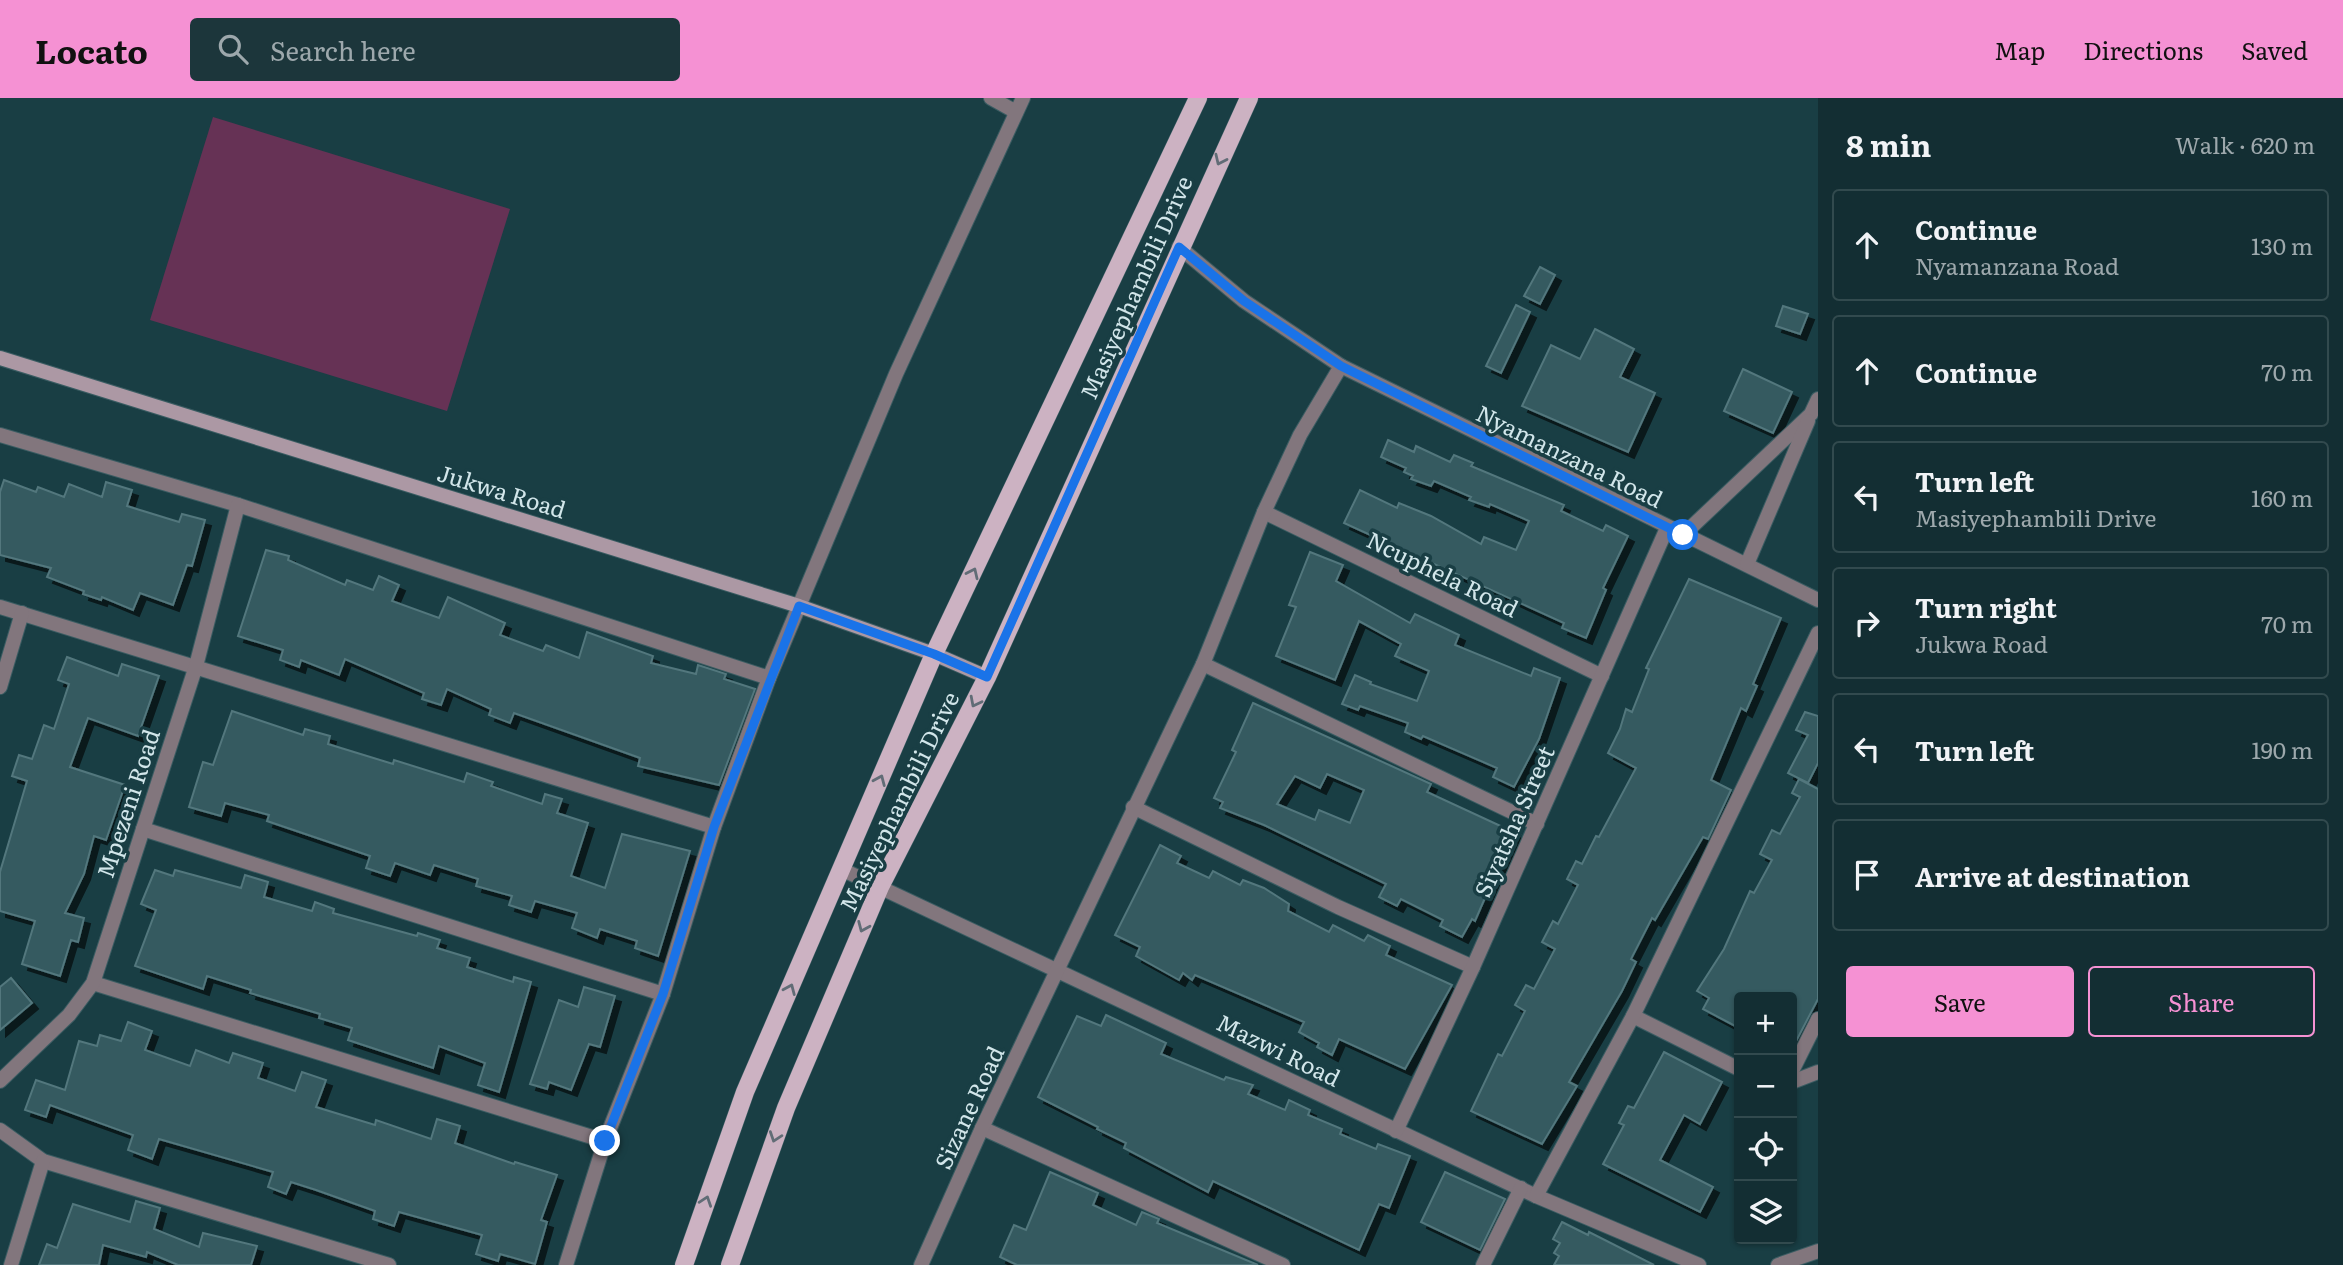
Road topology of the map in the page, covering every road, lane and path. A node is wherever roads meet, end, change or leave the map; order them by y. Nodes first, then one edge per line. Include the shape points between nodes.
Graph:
1 (991, 98) edge
2 (1023, 98) edge
3 (1198, 98) edge
4 (1249, 98) edge
5 (1016, 113) junction
6 (1179, 247) junction
7 (0, 358) edge
8 (1341, 366) junction
9 (1818, 399) edge
10 (1814, 416) edge
11 (0, 435) edge
12 (238, 505) junction
13 (1264, 512) junction
14 (1667, 528) junction
15 (1683, 535) junction
16 (1747, 564) junction
17 (1818, 600) edge
18 (799, 606) junction
19 (0, 607) edge
20 (22, 614) junction
21 (1818, 633) edge
22 (934, 654) junction
23 (1202, 664) junction
24 (196, 666) junction
25 (1602, 676) junction
26 (987, 677) junction
27 (769, 678) junction
28 (0, 687) edge
29 (1133, 807) junction
30 (1537, 824) junction
31 (714, 827) junction
32 (143, 829) junction
33 (841, 869) junction
34 (880, 887) junction
35 (1473, 967) junction
36 (1058, 968) junction
37 (93, 983) junction
38 (663, 994) junction
39 (1633, 1016) junction
40 (1818, 1019) edge
41 (1797, 1061) edge
42 (1734, 1066) edge
43 (1818, 1072) edge
44 (1797, 1080) edge
45 (0, 1081) edge
46 (982, 1128) junction
47 (0, 1130) edge
48 (1396, 1131) junction
49 (605, 1141) junction
50 (43, 1161) junction
51 (1521, 1188) junction
52 (1536, 1196) junction
53 (1818, 1251) edge
54 (1677, 1261) edge
55 (10, 1265) edge
56 (389, 1265) edge
57 (566, 1265) edge
58 (684, 1265) edge
59 (730, 1265) edge
60 (921, 1265) edge
61 (1283, 1265) edge
62 (1483, 1265) edge
63 (1699, 1265) edge
64 (1778, 1265) edge

1 - 5 street
2 - 5 street
22 -> 3 main road, Masiyephambili Drive
4 -> 6 main road, Masiyephambili Drive
5 - 18 street via 896,374
6 - 8 street, Nyamanzana Road via 1244,301
6 - 26 main road, Masiyephambili Drive
7 - 18 street, Jukwa Road
8 - 13 street, Sizane Road via 1300,435
8 - 14 street, Nyamanzana Road
9 - 10 street
10 - 15 street
10 - 16 street
11 - 12 street
12 - 24 street, Mpezeni Road
12 - 27 street
13 - 23 street, Sizane Road
13 - 25 street, Ncuphela Road
14 - 15 street, Nyamanzana Road
14 - 25 street, Siyatsha Street
15 - 16 street, Nyamanzana Road
16 - 17 street, Nyamanzana Road
18 - 22 street, Jukwa Road
18 - 27 street
19 - 20 street
20 - 24 street
20 - 28 street
21 - 39 street
22 - 26 street, Jukwa Road
33 -> 22 main road, Masiyephambili Drive
23 - 29 street, Sizane Road
23 - 30 street
24 - 31 street
24 - 32 street, Mpezeni Road
25 - 30 street, Siyatsha Street
26 -> 34 main road, Masiyephambili Drive
27 - 31 street
29 - 35 street
29 - 36 street, Sizane Road
30 - 35 street, Siyatsha Street
31 - 38 street
32 - 37 street, Mpezeni Road
32 - 38 street
33 - 34 street, Mazwi Road
58 -> 33 main road, Masiyephambili Drive via 745,1092
34 - 36 street, Mazwi Road
34 -> 59 main road, Masiyephambili Drive via 786,1108
35 - 48 street, Siyatsha Street
36 - 46 street, Sizane Road
36 - 48 street, Mazwi Road
37 - 45 street, Mpezeni Road via 69,1015
37 - 49 street
38 - 49 street
39 - 42 street
39 - 52 street
40 - 41 street
43 - 44 street
46 - 60 street, Sizane Road
46 - 61 street
47 - 50 street
48 - 51 street, Mazwi Road
49 - 57 street
50 - 55 street
50 - 56 street
51 - 52 street, Mazwi Road
51 - 62 street
52 - 54 street, Mazwi Road
53 - 64 street
54 - 63 street, Mazwi Road

